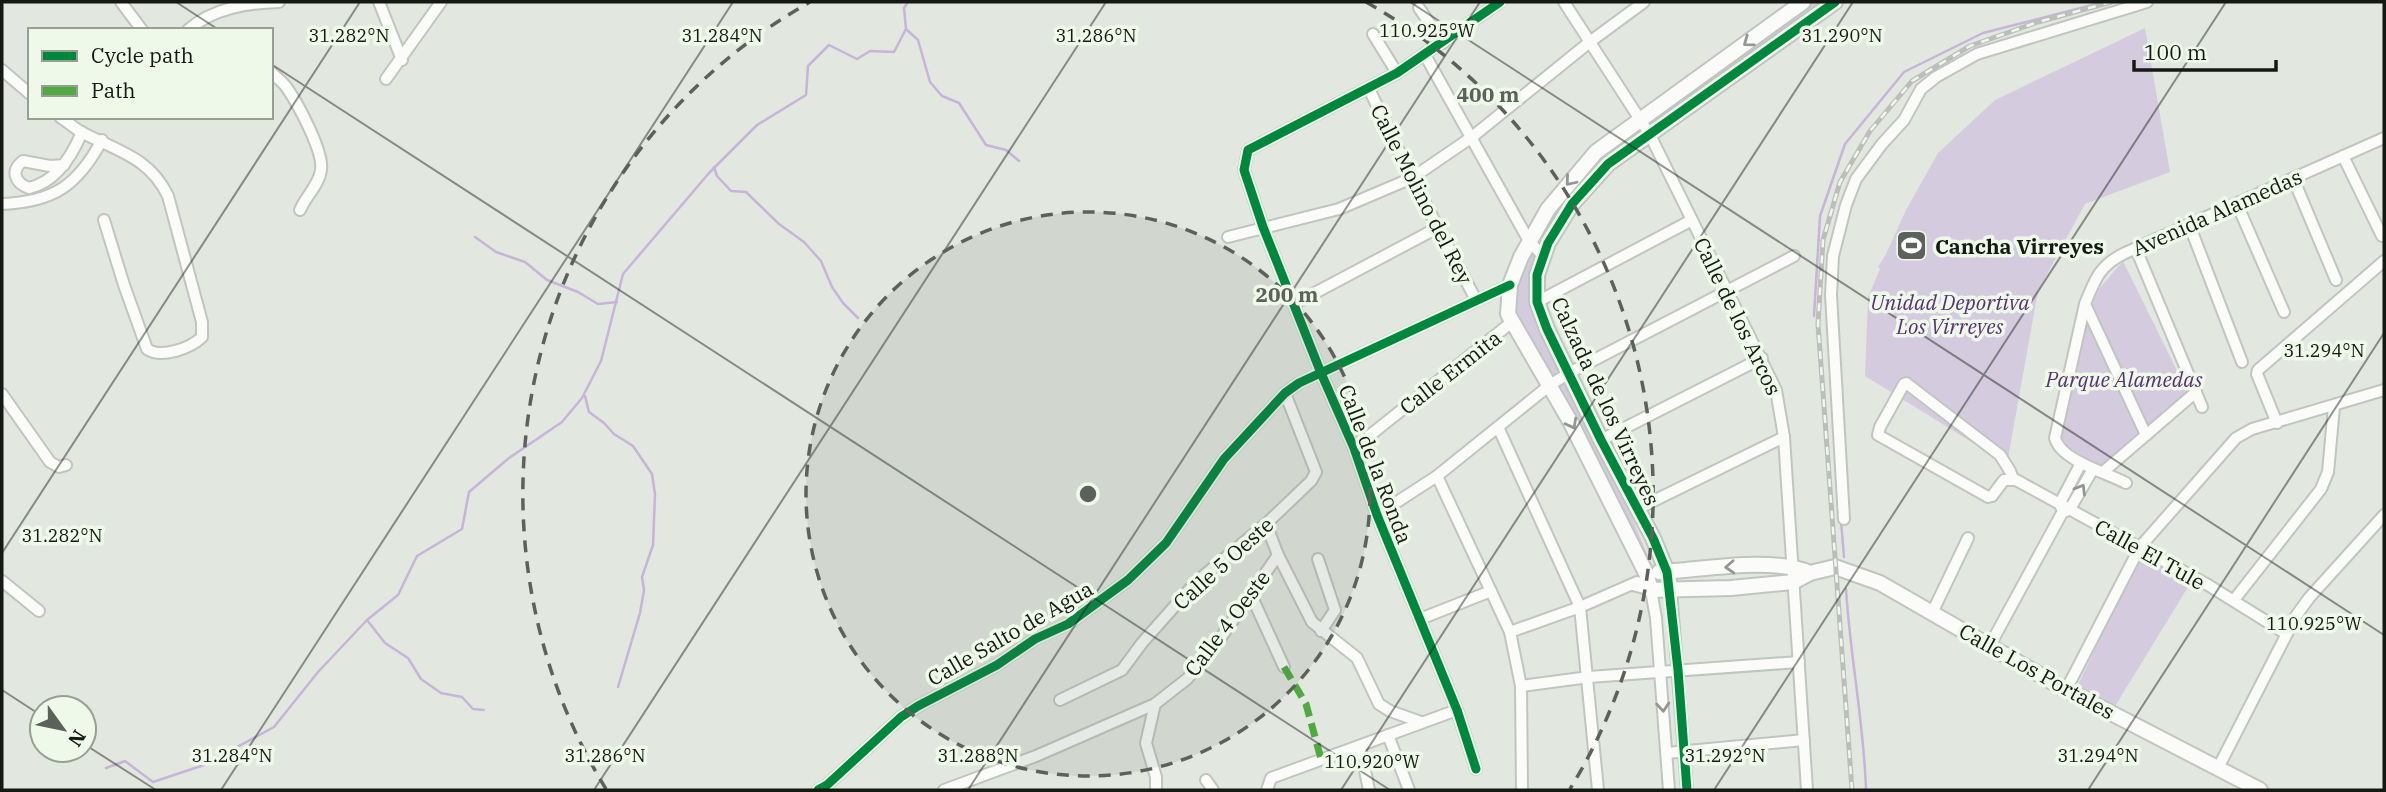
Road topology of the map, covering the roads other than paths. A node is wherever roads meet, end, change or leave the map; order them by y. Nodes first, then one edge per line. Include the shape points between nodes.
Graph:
1 (121, 2) edge
2 (279, 2) edge
3 (379, 2) edge
4 (441, 2) edge
5 (1500, 2) edge
6 (1564, 2) edge
7 (1644, 2) edge
8 (1803, 2) edge
9 (1835, 2) edge
10 (2147, 2) edge
11 (1419, 8) dead end
12 (140, 28) edge
13 (190, 28) edge
14 (1373, 34) dead end
15 (1591, 41) junction
16 (1443, 43) junction
17 (1425, 55) junction
18 (402, 60) junction
19 (2, 70) edge
20 (1397, 73) junction
21 (273, 74) edge
22 (386, 79) dead end
23 (1369, 89) junction
24 (28, 92) edge
25 (64, 119) edge
26 (1641, 121) junction
27 (82, 132) junction
28 (1650, 135) junction
29 (1472, 137) junction
30 (2384, 138) edge
31 (102, 140) junction
32 (2343, 156) junction
33 (64, 165) dead end
34 (1412, 178) junction
35 (2293, 178) junction
36 (2, 204) edge
37 (2237, 204) junction
38 (300, 209) dead end
39 (104, 220) dead end
40 (1692, 220) junction
41 (2189, 224) junction
42 (1263, 227) junction
43 (1439, 227) junction
44 (2382, 236) dead end
45 (1228, 237) dead end
46 (1529, 241) junction
47 (2136, 248) junction
48 (1543, 256) junction
49 (1794, 256) dead end
50 (2384, 261) edge
51 (2336, 280) dead end
52 (1510, 285) junction
53 (1727, 291) junction
54 (1476, 300) junction
55 (1538, 302) junction
56 (1294, 304) junction
57 (2085, 304) junction
58 (2284, 312) dead end
59 (1512, 322) junction
60 (1762, 358) junction
61 (2242, 362) dead end
62 (1321, 373) junction
63 (1569, 373) junction
64 (1550, 385) junction
65 (2384, 390) edge
66 (2196, 392) junction
67 (1284, 393) junction
68 (2, 394) edge
69 (2202, 407) dead end
70 (2334, 407) junction
71 (2277, 423) junction
72 (1498, 427) junction
73 (2146, 435) junction
74 (1784, 437) junction
75 (1601, 440) junction
76 (1354, 448) junction
77 (2081, 463) junction
78 (65, 465) dead end
79 (2098, 471) junction
80 (1437, 476) junction
81 (2012, 479) junction
82 (2126, 483) dead end
83 (2064, 508) junction
84 (1637, 509) junction
85 (1377, 515) junction
86 (2384, 515) edge
87 (1844, 519) dead end
88 (1266, 524) junction
89 (1968, 538) dead end
90 (2140, 547) junction
91 (1278, 555) junction
92 (1318, 559) dead end
93 (1793, 566) junction
94 (1667, 572) junction
95 (1646, 573) junction
96 (1810, 573) junction
97 (2, 580) edge
98 (1793, 582) junction
99 (1633, 585) junction
100 (1651, 590) junction
101 (1491, 591) junction
102 (1671, 591) junction
103 (1251, 595) junction
104 (2234, 600) junction
105 (1580, 607) junction
106 (38, 611) dead end
107 (1932, 613) junction
108 (1420, 619) junction
109 (1321, 631) junction
110 (1510, 632) junction
111 (2285, 633) junction
112 (1989, 647) junction
113 (1798, 662) junction
114 (1284, 667) dead end
115 (1678, 670) junction
116 (1660, 671) junction
117 (1589, 677) junction
118 (1521, 686) junction
119 (2066, 690) junction
120 (1060, 700) dead end
121 (1155, 704) junction
122 (1457, 710) junction
123 (1421, 722) junction
124 (1388, 735) junction
125 (1804, 740) junction
126 (1360, 746) junction
127 (1684, 751) junction
128 (1667, 753) junction
129 (2218, 768) junction
130 (1476, 769) dead end
131 (1206, 780) dead end
132 (818, 790) edge
133 (944, 790) edge
134 (1156, 790) edge
135 (1213, 790) edge
136 (1267, 790) edge
137 (1369, 790) edge
138 (1409, 790) edge
139 (1522, 790) edge
140 (1598, 790) edge
141 (1669, 790) edge
142 (1687, 790) edge
143 (1807, 790) edge
144 (2260, 790) edge

1 - 12 street
2 - 13 street via 218,11
3 - 18 street
4 - 18 street
5 - 16 street
6 - 15 street, Calle de los Arcos
7 - 15 street
8 -> 26 street, Calzada de los Virreyes
9 - 28 street, Calzada de los Virreyes
10 - 87 street via 1977,54 1937,77 1921,89 1904,120 1856,179 1833,256 1831,295
11 - 16 street
14 - 20 street
15 - 26 street, Calle de los Arcos
15 - 29 street
16 - 17 street
17 - 20 street
17 - 29 street
18 - 22 street
19 - 24 street
20 - 23 street
21 - 38 street via 296,103 321,158 321,171
23 - 34 street, Calle Molino del Rey
23 - 42 street, Calle de la Ronda via 1248,150 1244,170
25 - 27 street
26 - 28 street, Calle de los Arcos
26 -> 46 street, Calzada de los Virreyes via 1596,152 1556,198
27 - 31 street
27 - 33 street
28 - 40 street, Calle de los Arcos
28 - 48 street, Calzada de los Virreyes via 1608,164 1572,204
29 - 34 street
29 - 46 street
30 - 32 street, Avenida Alamedas
31 - 36 street via 79,176 63,190 33,201
31 - 39 street via 141,163 160,180 168,196 202,322 202,337 196,344 159,354 144,345
32 - 35 street, Avenida Alamedas
32 - 44 street
34 - 42 street via 1339,209
34 - 43 street, Calle Molino del Rey
35 - 37 street, Avenida Alamedas
35 - 51 street
37 - 41 street, Avenida Alamedas
37 - 58 street
40 - 53 street, Calle de los Arcos
40 - 55 street
41 - 47 street, Avenida Alamedas
41 - 61 street
42 - 45 street
42 - 56 street, Calle de la Ronda
43 - 54 street, Calle Molino del Rey
43 - 56 street
46 - 48 street
46 - 52 street, Calzada de los Virreyes
47 - 57 street, Avenida Alamedas via 2105,265
47 - 66 street
48 - 55 street, Calzada de los Virreyes via 1537,275
49 - 53 street
50 - 71 street via 2258,370
52 - 54 street, Calle Salto de Agua
52 - 59 street, Calzada de los Virreyes via 1507,308
53 - 60 street, Calle de los Arcos
53 - 63 street
54 - 62 street, Calle Salto de Agua
55 - 63 street, Calzada de los Virreyes
56 - 62 street, Calle de la Ronda
57 - 73 street
57 - 77 street, Avenida Alamedas via 2054,438
59 - 64 street, Calzada de los Virreyes
59 - 76 street, Calle Ermita
60 - 74 street, Calle de los Arcos via 1776,390
60 - 75 street
62 - 67 street, Calle Salto de Agua
62 - 76 street, Calle de la Ronda
63 - 64 street
63 - 75 street, Calzada de los Virreyes
64 - 72 street
64 -> 95 street, Calzada de los Virreyes
65 - 70 street
66 - 69 street
66 - 73 street
67 - 88 street, Calle 5 Oeste via 1316,472
67 - 132 street, Calle Salto de Agua via 1224,459 1167,543 1128,580 1068,624 901,717
68 - 78 street via 50,462
70 - 71 street
70 - 104 street via 2328,472 2321,489
71 - 90 street via 2236,439
72 - 80 street
72 - 105 street
73 - 79 street
74 - 84 street
74 - 93 street, Calle de los Arcos
75 - 84 street, Calzada de los Virreyes
76 - 85 street, Calle de la Ronda
77 - 79 street, Avenida Alamedas
77 - 83 street
79 - 82 street, Avenida Alamedas
83 -> 79 street
80 - 85 street
80 - 101 street
81 - 81 street via 2000,455 1904,384 1878,435 1988,497 2004,480
81 - 83 street, Calle El Tule
83 - 90 street, Calle El Tule
83 - 112 street
84 - 94 street, Calzada de los Virreyes
85 - 108 street, Calle de la Ronda
86 - 111 street via 2309,598
88 - 91 street
88 - 120 street, Calle 5 Oeste via 1196,583 1122,670
89 - 107 street
90 - 104 street, Calle El Tule
90 - 119 street
91 - 103 street, Calle 4 Oeste
91 - 109 street
92 - 109 street via 1335,610
93 -> 94 street, Calle Los Portales
93 - 96 street, Calle Los Portales
93 - 98 street, Calle de los Arcos
94 - 95 street, Calle Los Portales
94 - 102 street, Calzada de los Virreyes
95 - 99 street
95 - 100 street, Calzada de los Virreyes
96 - 98 street, Calle Los Portales
96 - 107 street, Calle Los Portales via 1835,567 1861,575
97 - 106 street
98 - 102 street, Calle Los Portales
98 - 113 street, Calle de los Arcos
99 - 100 street, Calle Los Portales
99 - 105 street
100 - 102 street, Calle Los Portales
100 - 116 street
101 - 108 street
101 - 110 street
102 - 115 street
103 - 114 street
103 - 121 street, Calle 4 Oeste via 1187,679
104 - 111 street, Calle El Tule
105 - 110 street
105 - 117 street
107 - 112 street, Calle Los Portales
108 - 122 street, Calle de la Ronda
109 - 123 street via 1357,658 1379,704
110 - 118 street
111 - 129 street
112 - 119 street, Calle Los Portales
113 - 115 street
113 - 125 street, Calle de los Arcos
115 - 116 street
115 - 127 street
116 - 117 street
116 -> 128 street
117 - 118 street
117 - 140 street
118 - 139 street
119 - 129 street, Calle Los Portales
121 - 133 street, Calle 4 Oeste
121 - 134 street via 1146,743
122 - 123 street
122 - 130 street, Calle de la Ronda
123 - 124 street
124 - 126 street
124 - 138 street
125 - 127 street
125 - 143 street, Calle de los Arcos
126 - 136 street via 1271,778
126 - 137 street
127 - 128 street
127 - 142 street
128 - 141 street
129 - 144 street, Calle Los Portales
131 - 135 street

